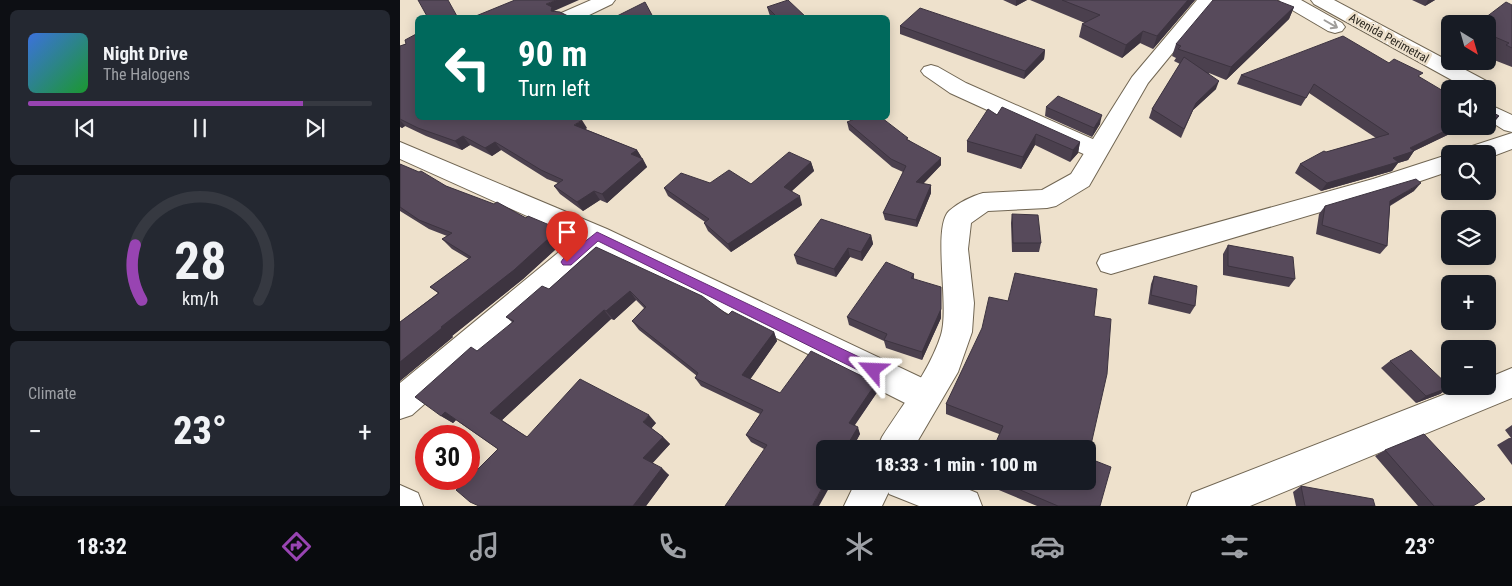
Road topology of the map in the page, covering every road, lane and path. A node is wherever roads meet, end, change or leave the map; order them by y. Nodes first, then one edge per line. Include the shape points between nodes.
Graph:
1 (606, 0) edge
2 (1207, 0) edge
3 (1288, 0) edge
4 (1320, 0) edge
5 (573, 15) edge
6 (931, 70) dead end
7 (1467, 80) edge
8 (1441, 86) edge
9 (1496, 95) edge
10 (1512, 104) edge
11 (1496, 116) edge
12 (1512, 125) edge
13 (1512, 141) edge
14 (1496, 146) edge
15 (400, 150) edge
16 (1096, 150) junction
17 (1441, 165) edge
18 (597, 236) junction
19 (1111, 263) dead end
20 (1512, 383) edge
21 (925, 396) junction
22 (400, 404) edge
23 (899, 440) edge
24 (871, 490) edge
25 (924, 490) edge
26 (400, 503) edge
27 (405, 506) edge
28 (862, 506) edge
29 (964, 506) edge
30 (1204, 506) edge

1 - 5 street
2 - 16 street via 1139,81
3 -> 8 street, Avenida Perimetral
4 - 7 street, Avenida Perimetral
6 - 16 street via 958,88
9 - 10 street
11 - 12 street
13 - 14 street
15 - 18 street
16 - 21 street via 1080,180 1047,199 983,202 958,218 954,249 959,303 957,332 947,362
17 - 19 street
18 - 21 street
18 - 22 street
20 - 30 street
21 - 23 street
24 - 28 street
25 - 29 street
26 - 27 street

